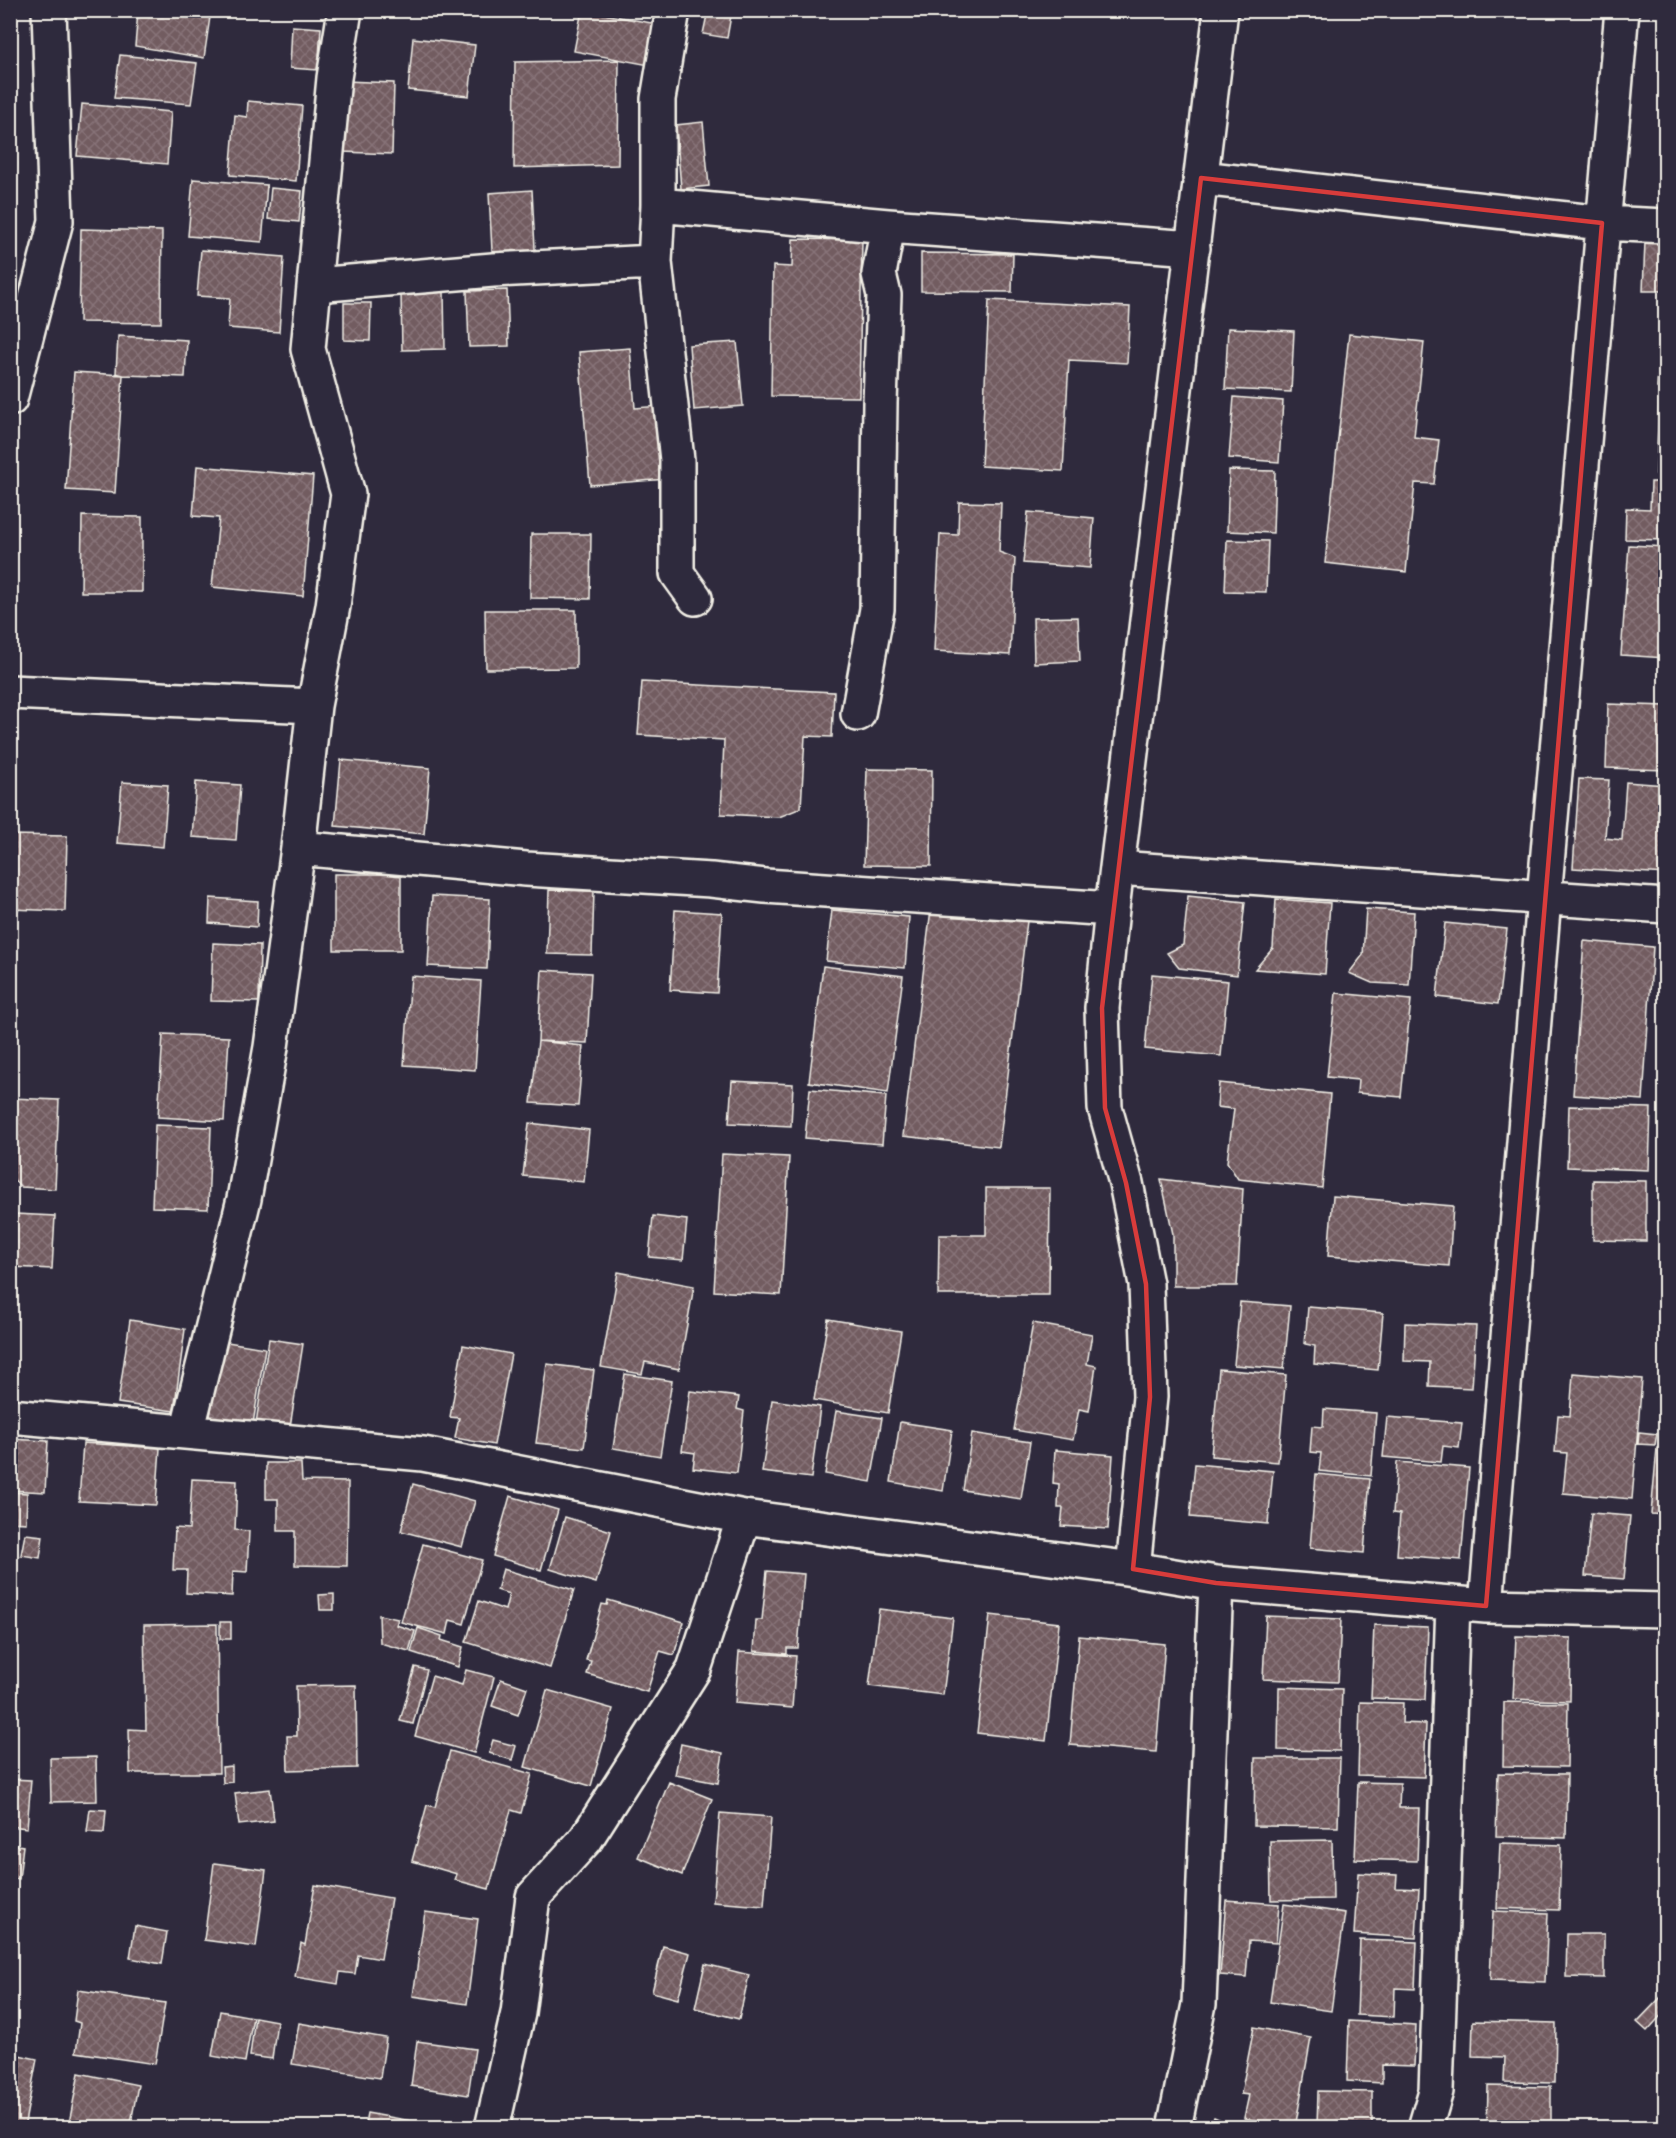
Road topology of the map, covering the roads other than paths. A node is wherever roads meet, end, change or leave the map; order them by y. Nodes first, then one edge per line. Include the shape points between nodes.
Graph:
1 (49, 10) edge
2 (673, 10) edge
3 (1221, 10) edge
4 (1622, 10) edge
5 (343, 11) edge
6 (1201, 178) junction
7 (658, 205) junction
8 (1602, 223) junction
9 (888, 226) junction
10 (1665, 226) edge
11 (1193, 248) junction
12 (655, 262) junction
13 (315, 285) junction
14 (10, 399) edge
15 (695, 598) dead end
16 (10, 692) edge
17 (314, 706) junction
18 (858, 714) dead end
19 (298, 848) junction
20 (1117, 868) junction
21 (1544, 898) junction
22 (1665, 906) edge
23 (1112, 909) junction
24 (10, 1416) edge
25 (187, 1432) junction
26 (744, 1517) junction
27 (1133, 1569) junction
28 (1216, 1583) junction
29 (1453, 1603) junction
30 (1486, 1606) junction
31 (1665, 1610) edge
32 (492, 2127) edge
33 (1174, 2127) edge
34 (1425, 2127) edge

1 - 14 street via 56,221
2 - 7 street via 658,99
3 - 6 street
4 - 8 street
5 - 13 street
6 - 8 street
6 - 11 street
7 - 9 street
7 - 12 street
8 - 10 street
8 - 21 street
9 - 11 street
9 - 18 street via 879,274 884,295 878,609
11 - 20 street
12 - 13 street
12 - 15 street via 678,460 677,573
13 - 17 street via 309,349 348,494
16 - 17 street
17 - 19 street
19 - 23 street via 526,869
19 - 25 street via 271,1047 244,1199
20 - 21 street
20 - 23 street
21 - 22 street
21 - 30 street
23 - 27 street via 1102,1008 1105,1108 1126,1183 1146,1284 1150,1397
24 - 25 street
25 - 26 street via 423,1454
26 - 27 street
26 - 32 street via 694,1669 586,1839 532,1897 518,2013
27 - 28 street
28 - 29 street
28 - 33 street via 1199,2004
29 - 30 street
29 - 34 street via 1437,2091
30 - 31 street

